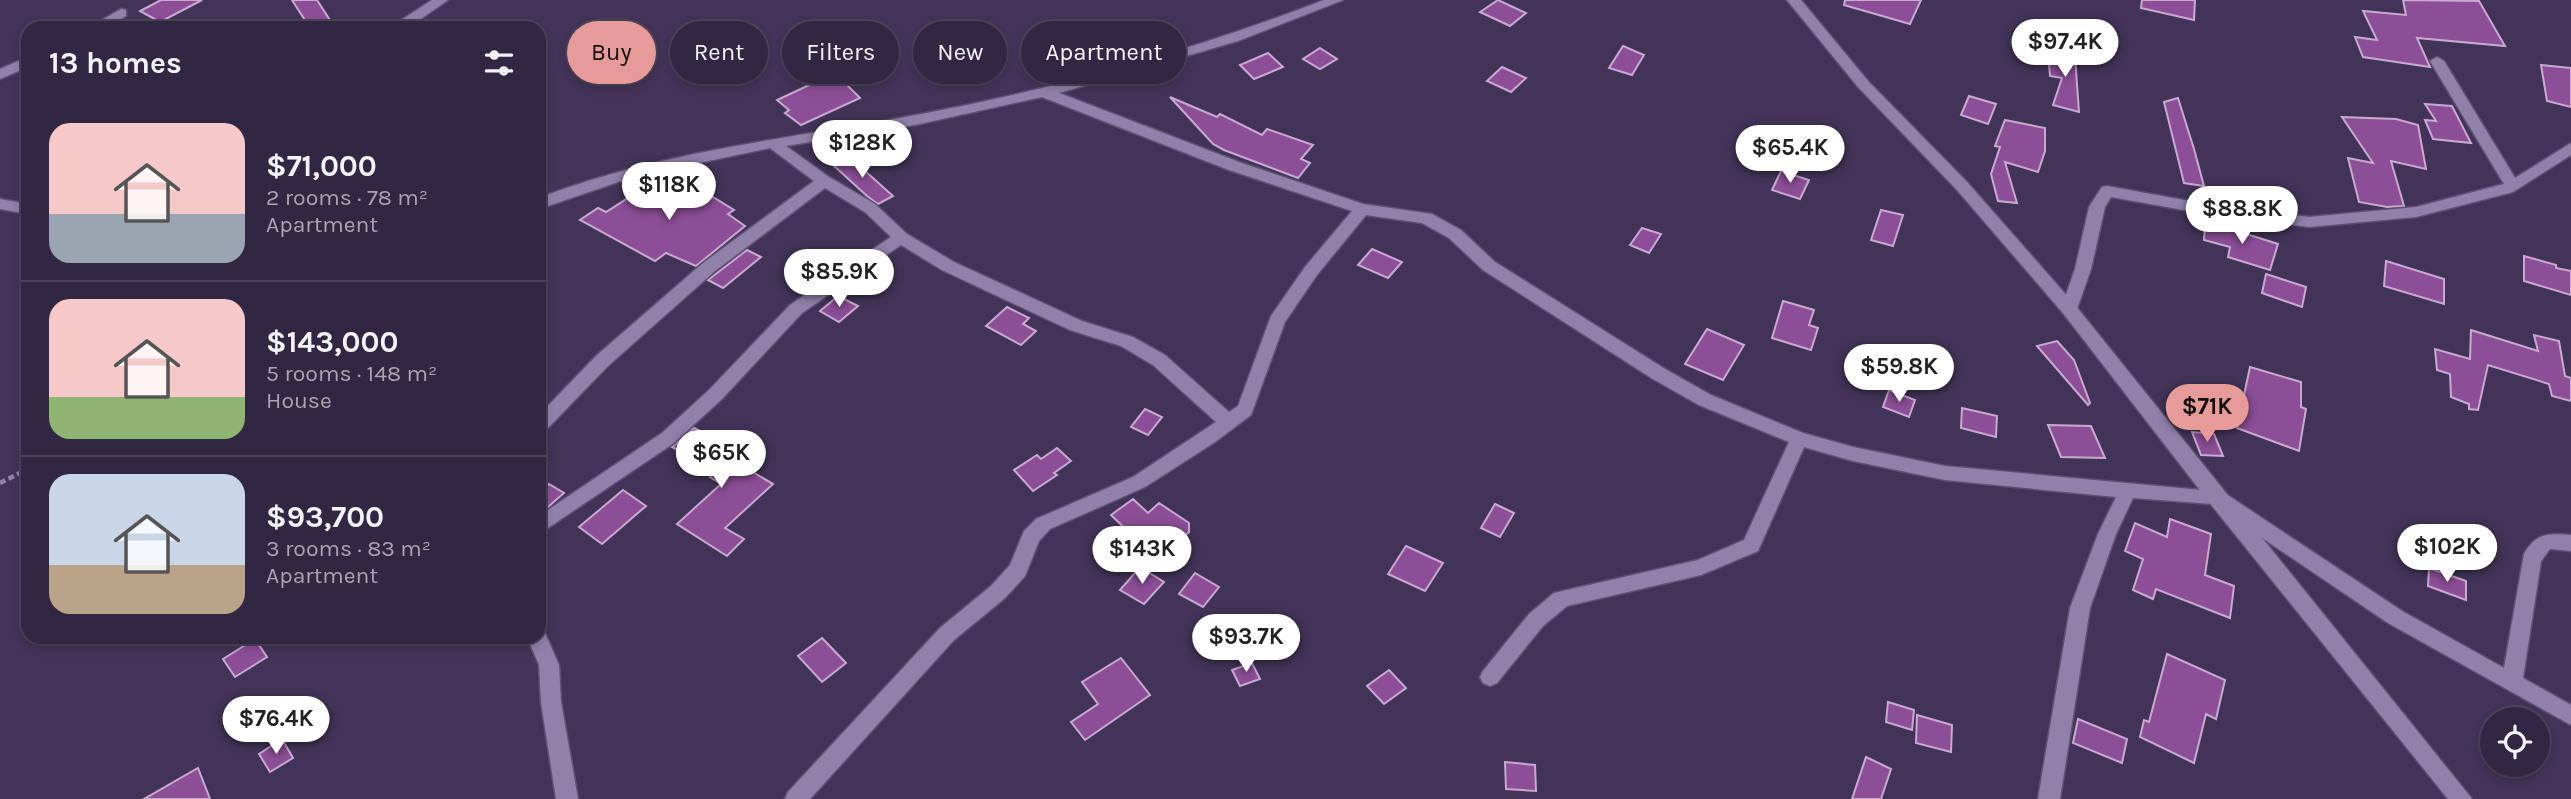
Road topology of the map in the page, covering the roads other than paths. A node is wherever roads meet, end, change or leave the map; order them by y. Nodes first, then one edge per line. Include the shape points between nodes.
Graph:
1 (441, 0) edge
2 (1336, 0) edge
3 (1794, 0) edge
4 (121, 13) dead end
5 (107, 21) edge
6 (408, 21) edge
7 (2437, 61) dead end
8 (21, 64) edge
9 (0, 75) edge
10 (1047, 94) junction
11 (774, 144) junction
12 (2571, 148) edge
13 (824, 181) junction
14 (2514, 187) junction
15 (546, 201) edge
16 (0, 204) edge
17 (21, 208) edge
18 (1362, 209) junction
19 (901, 238) junction
20 (2069, 309) junction
21 (546, 419) edge
22 (1229, 423) junction
23 (1799, 439) junction
24 (2128, 490) junction
25 (2216, 497) junction
26 (546, 521) edge
27 (2571, 543) edge
28 (540, 644) edge
29 (1490, 677) dead end
30 (2512, 682) junction
31 (2571, 716) edge
32 (567, 799) edge
33 (796, 799) edge
34 (2049, 799) edge
35 (2461, 799) edge

1 - 6 street
2 - 10 street via 1210,47
3 - 20 street via 1863,84 1962,186
4 - 5 street
7 - 14 street
8 - 9 street
10 - 11 street
10 - 18 street via 1234,166
11 - 13 street
11 - 15 street via 631,173
12 - 14 street
13 - 19 street via 870,208
13 - 21 street via 709,267 601,361
14 - 20 street via 2416,212 2309,222 2107,191 2097,207
16 - 17 street
18 - 22 street via 1277,320 1245,410
18 - 23 street via 1407,213 1442,225 1489,266 1659,374 1705,400
19 - 22 street via 992,289 1076,326 1126,341 1160,360
19 - 26 street via 796,309 668,438
20 - 25 street
22 - 33 street via 1139,482 1043,524 1005,585 947,634
23 - 24 street via 1945,473
23 - 29 street via 1751,545 1701,568 1560,599 1536,620
24 - 25 street
24 - 34 street via 2080,608
25 - 30 street via 2395,617
25 - 35 street
27 - 30 street via 2547,541 2531,559
28 - 32 street via 549,665
30 - 31 street

